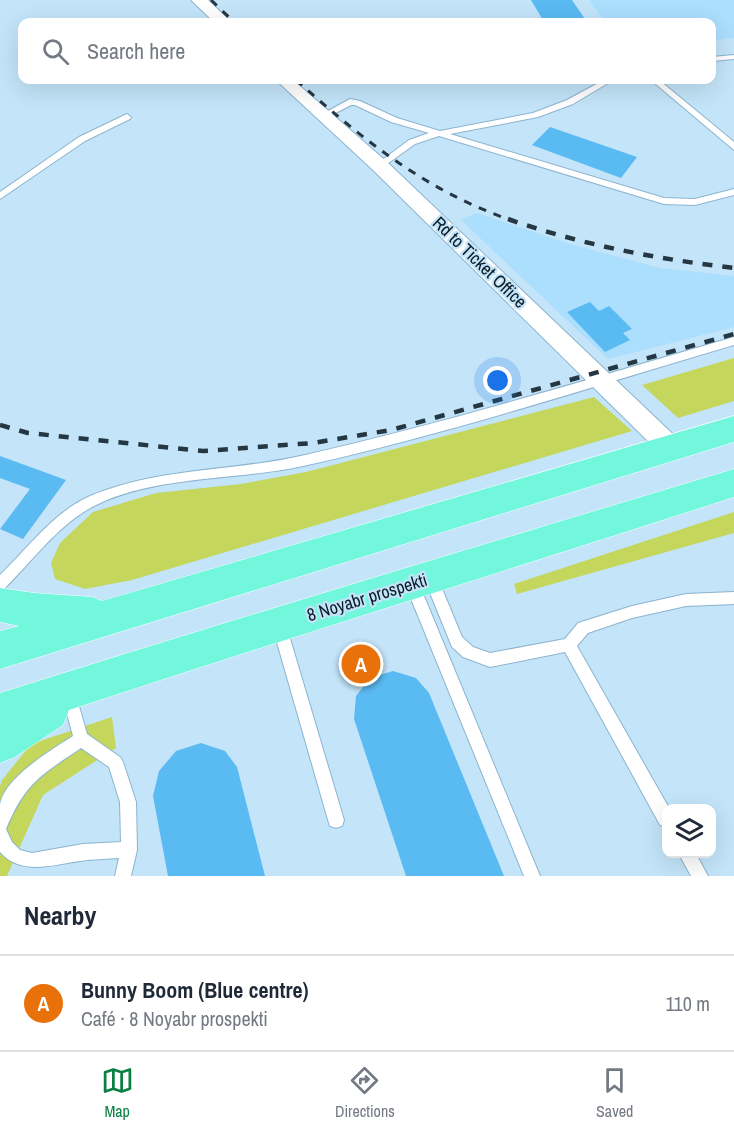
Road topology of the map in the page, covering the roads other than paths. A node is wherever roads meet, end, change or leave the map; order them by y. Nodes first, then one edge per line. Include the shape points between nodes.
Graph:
1 (199, 0) edge
2 (219, 18) edge
3 (734, 57) edge
4 (716, 59) edge
5 (288, 84) edge
6 (602, 84) edge
7 (660, 84) edge
8 (323, 116) junction
9 (127, 117) dead end
10 (437, 134) junction
11 (734, 147) edge
12 (380, 166) junction
13 (734, 192) edge
14 (0, 196) edge
15 (734, 341) edge
16 (602, 379) junction
17 (734, 429) edge
18 (671, 448) junction
19 (734, 483) edge
20 (422, 581) junction
21 (0, 584) edge
22 (734, 598) edge
23 (0, 605) edge
24 (127, 613) junction
25 (279, 624) junction
26 (569, 645) junction
27 (0, 650) edge
28 (108, 678) junction
29 (70, 699) junction
30 (0, 713) edge
31 (81, 739) junction
32 (0, 742) edge
33 (662, 812) edge
34 (336, 820) dead end
35 (0, 824) edge
36 (0, 835) edge
37 (129, 850) junction
38 (689, 858) edge
39 (123, 876) edge
40 (532, 876) edge
41 (700, 876) edge

1 - 2 street
3 - 4 lane
5 - 8 street, Rd to Ticket Office
6 - 10 lane via 535,115
7 - 11 lane
8 - 10 lane via 350,102 357,103
8 - 12 street, Rd to Ticket Office
9 - 14 lane via 82,140
10 - 12 lane via 412,142
10 - 13 lane via 664,201 695,202
12 - 16 street, Rd to Ticket Office
15 - 16 lane
16 - 18 street, Rd to Ticket Office
16 - 21 lane via 390,441 293,464 110,493 69,517
17 - 18 highway
18 - 24 highway
19 - 20 highway, 8 Noyabr prospekti
20 - 25 highway, 8 Noyabr prospekti
20 - 26 lane via 457,642 468,652 490,660
20 - 40 lane
22 - 26 lane via 686,600 594,622 583,628
23 - 24 highway via 63,614
24 - 27 highway
25 - 28 highway, 8 Noyabr prospekti
25 - 34 lane
26 - 33 lane
28 - 29 highway
28 - 30 highway, 8 Noyabr prospekti
29 - 31 lane
29 - 32 highway
31 - 35 lane via 24,778
31 - 37 lane via 115,762 128,802
36 - 37 lane via 13,858 34,865 76,853
37 - 39 lane
38 - 41 lane

